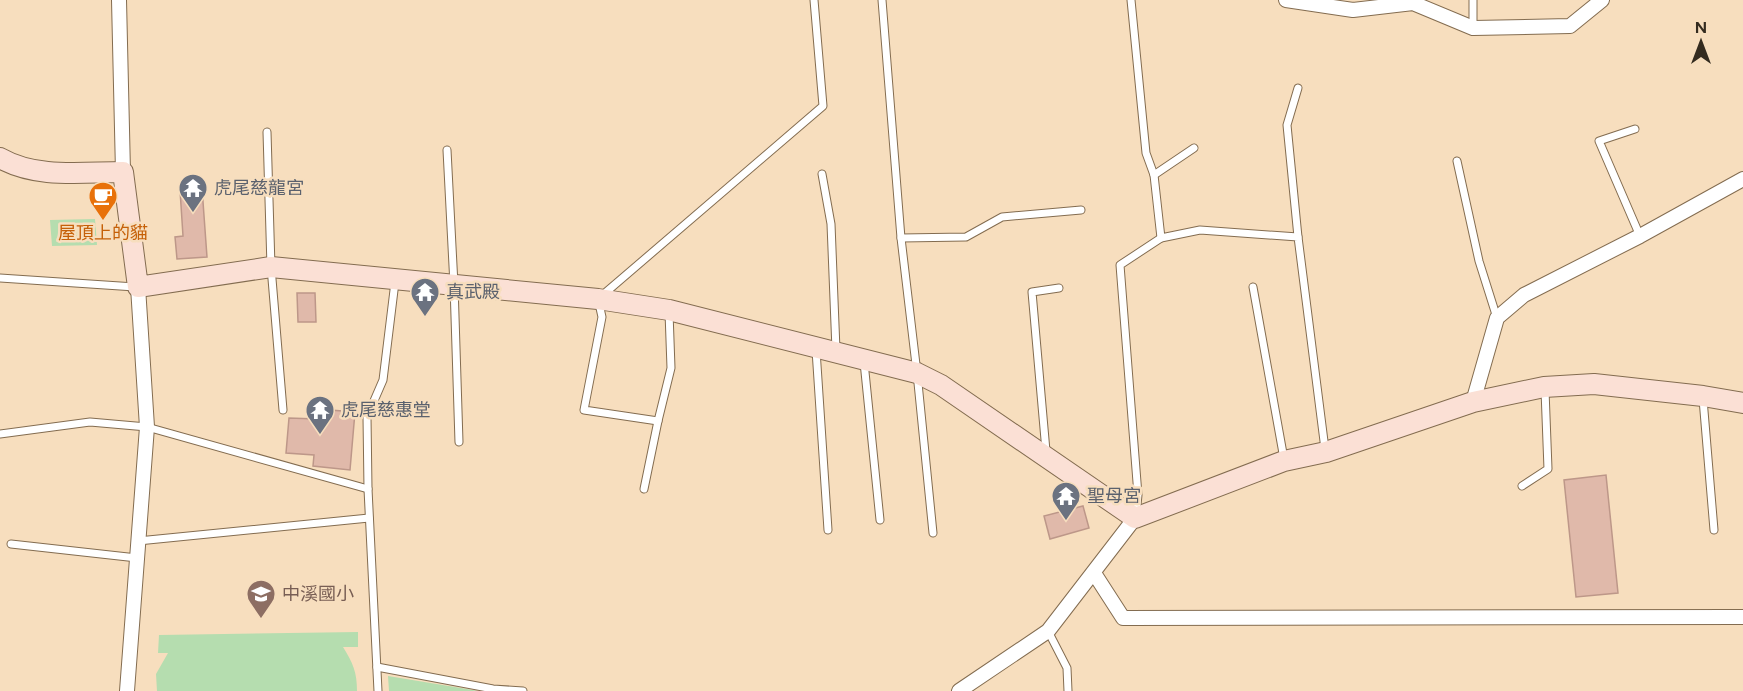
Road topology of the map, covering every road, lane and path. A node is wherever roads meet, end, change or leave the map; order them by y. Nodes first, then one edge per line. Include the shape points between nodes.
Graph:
1 (119, 0) edge
2 (814, 0) edge
3 (882, 0) edge
4 (1131, 0) edge
5 (1286, 0) edge
6 (1473, 0) edge
7 (1602, 0) edge
8 (1473, 28) junction
9 (1298, 87) dead end
10 (1635, 129) dead end
11 (267, 132) dead end
12 (1194, 148) dead end
13 (447, 150) dead end
14 (0, 158) edge
15 (1457, 161) dead end
16 (123, 171) junction
17 (822, 174) dead end
18 (1154, 175) junction
19 (1743, 179) edge
20 (1081, 210) dead end
21 (1640, 236) junction
22 (1298, 237) junction
23 (901, 238) junction
24 (1161, 238) junction
25 (271, 267) junction
26 (0, 278) edge
27 (395, 279) junction
28 (454, 285) junction
29 (138, 287) junction
30 (1253, 287) dead end
31 (1059, 288) dead end
32 (598, 299) junction
33 (669, 310) junction
34 (1497, 318) junction
35 (816, 348) junction
36 (836, 353) junction
37 (864, 360) junction
38 (917, 373) junction
39 (1544, 387) junction
40 (1703, 396) junction
41 (1473, 402) junction
42 (1743, 403) edge
43 (283, 410) dead end
44 (658, 421) junction
45 (147, 427) junction
46 (0, 434) edge
47 (459, 442) dead end
48 (1326, 452) junction
49 (1046, 456) junction
50 (1284, 461) junction
51 (1522, 486) dead end
52 (368, 489) junction
53 (644, 489) dead end
54 (369, 518) junction
55 (1135, 518) junction
56 (880, 520) dead end
57 (828, 530) dead end
58 (1714, 530) dead end
59 (933, 533) dead end
60 (138, 541) junction
61 (11, 544) dead end
62 (137, 558) junction
63 (1094, 573) junction
64 (1743, 617) edge
65 (1048, 631) junction
66 (376, 668) junction
67 (127, 691) edge
68 (378, 691) edge
69 (523, 691) edge
70 (959, 691) edge
71 (1068, 691) edge

1 - 16 street
2 - 32 lane via 823,106
3 - 23 lane
4 - 18 lane via 1146,153
5 - 8 street via 1353,10 1413,3
6 - 8 lane
7 - 8 street via 1570,26
9 - 22 lane via 1287,125
10 - 21 lane via 1599,141
11 - 25 lane
12 - 18 lane
13 - 28 lane
14 - 16 street via 38,172
15 - 34 lane via 1479,261
16 - 29 street
17 - 36 lane via 831,224
18 - 24 lane
19 - 21 street
20 - 23 lane via 1002,217 966,237
21 - 34 street via 1524,295
22 - 24 lane via 1200,230
22 - 48 lane
23 - 38 lane
24 - 55 lane via 1120,265 1138,495
25 - 27 street
25 - 29 street
25 - 43 lane
26 - 29 lane
27 - 28 street
27 - 52 lane via 383,380 367,417
28 - 32 street
28 - 47 lane
29 - 45 street
30 - 50 lane
31 - 49 lane via 1032,292
32 - 33 street
32 - 44 lane via 602,317 584,410
33 - 35 street
33 - 44 lane via 672,368
34 - 41 street
35 - 36 street
35 - 57 lane
36 - 37 street
37 - 38 street
37 - 56 lane
38 - 49 street
38 - 59 lane
39 - 40 street via 1594,384
39 - 41 street
39 - 51 lane via 1548,469
40 - 42 street
40 - 58 lane
41 - 48 street
44 - 53 lane
45 - 46 lane via 90,422
45 - 52 lane
45 - 60 street
48 - 50 street
49 - 55 street
50 - 55 street
52 - 54 lane
54 - 60 lane
54 - 66 lane
55 - 63 street
60 - 62 street
61 - 62 lane
62 - 67 street
63 - 64 street via 1123,618
63 - 65 street
65 - 70 street
65 - 71 lane via 1067,668
66 - 68 lane
66 - 69 lane

